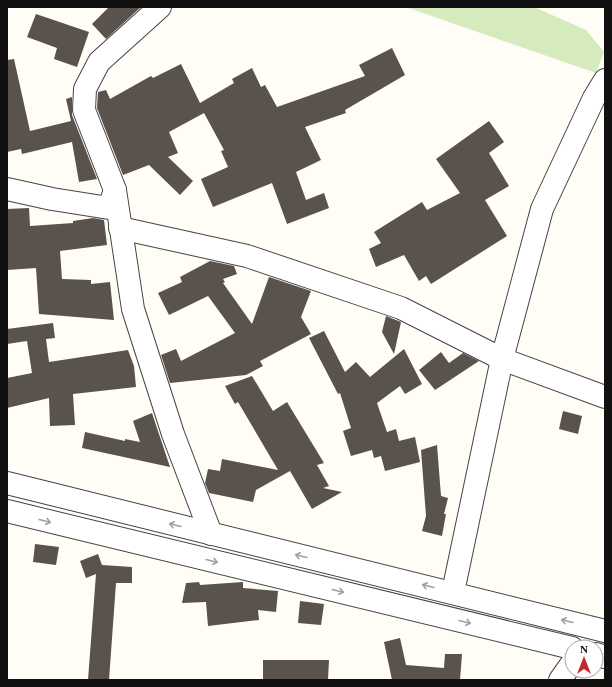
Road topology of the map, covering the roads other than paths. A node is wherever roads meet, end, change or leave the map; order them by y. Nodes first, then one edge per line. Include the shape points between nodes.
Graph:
1 (160, 7) edge
2 (605, 80) edge
3 (7, 189) edge
4 (115, 190) junction
5 (120, 228) junction
6 (502, 359) junction
7 (605, 397) edge
8 (7, 483) edge
9 (7, 511) edge
10 (210, 534) junction
11 (453, 592) junction
12 (605, 631) edge
13 (564, 646) edge

1 - 4 street via 99,62 85,89 84,110
2 - 6 street via 542,209
3 - 4 street via 52,200 109,208
4 - 5 street
5 - 6 street via 247,256 401,308
5 - 10 street via 133,309 173,434
6 - 7 street
6 - 11 street
10 -> 8 street
9 -> 13 street
11 -> 10 street
12 -> 11 street

